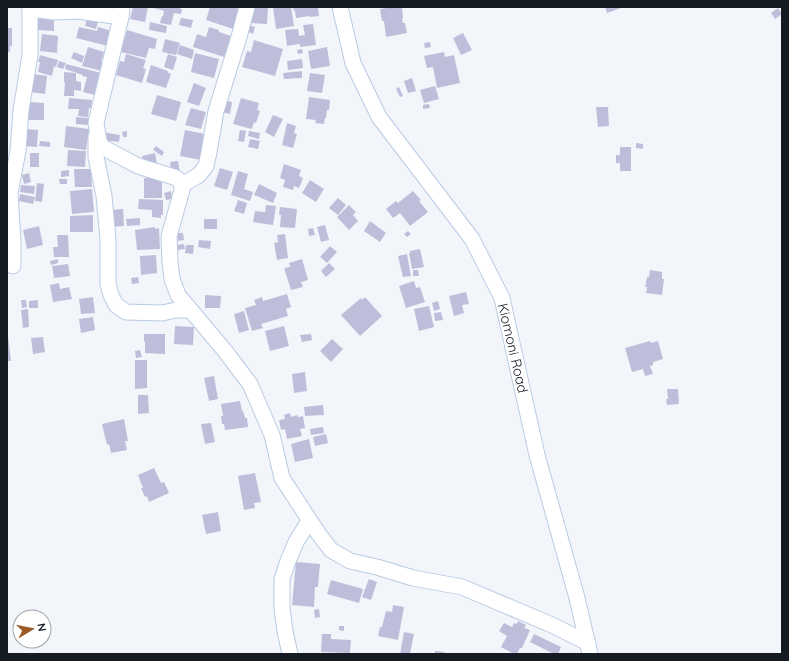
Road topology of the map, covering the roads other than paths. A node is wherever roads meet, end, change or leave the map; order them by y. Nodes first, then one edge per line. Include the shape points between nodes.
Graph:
1 (247, 7) edge
2 (340, 7) edge
3 (30, 8) edge
4 (122, 12) edge
5 (96, 123) junction
6 (182, 185) junction
7 (14, 266) dead end
8 (190, 310) junction
9 (309, 521) junction
10 (589, 648) edge
11 (290, 654) edge

1 - 6 street via 216,111 206,166 199,175
2 - 10 street, Kiomoni Road via 353,63 380,117 472,239 502,298 536,455
3 - 4 street via 54,12
3 - 7 street via 30,55 10,193
4 - 5 street
5 - 6 street via 102,147 138,166 174,177
5 - 8 street via 96,157 104,196 108,239 108,284 116,305 126,312 162,313
6 - 8 street via 169,236 170,262 178,295
8 - 9 street via 250,384 272,435 282,478
9 - 10 street via 331,550 350,561 413,578 462,587 552,625
9 - 11 street via 296,542 282,579 282,608

